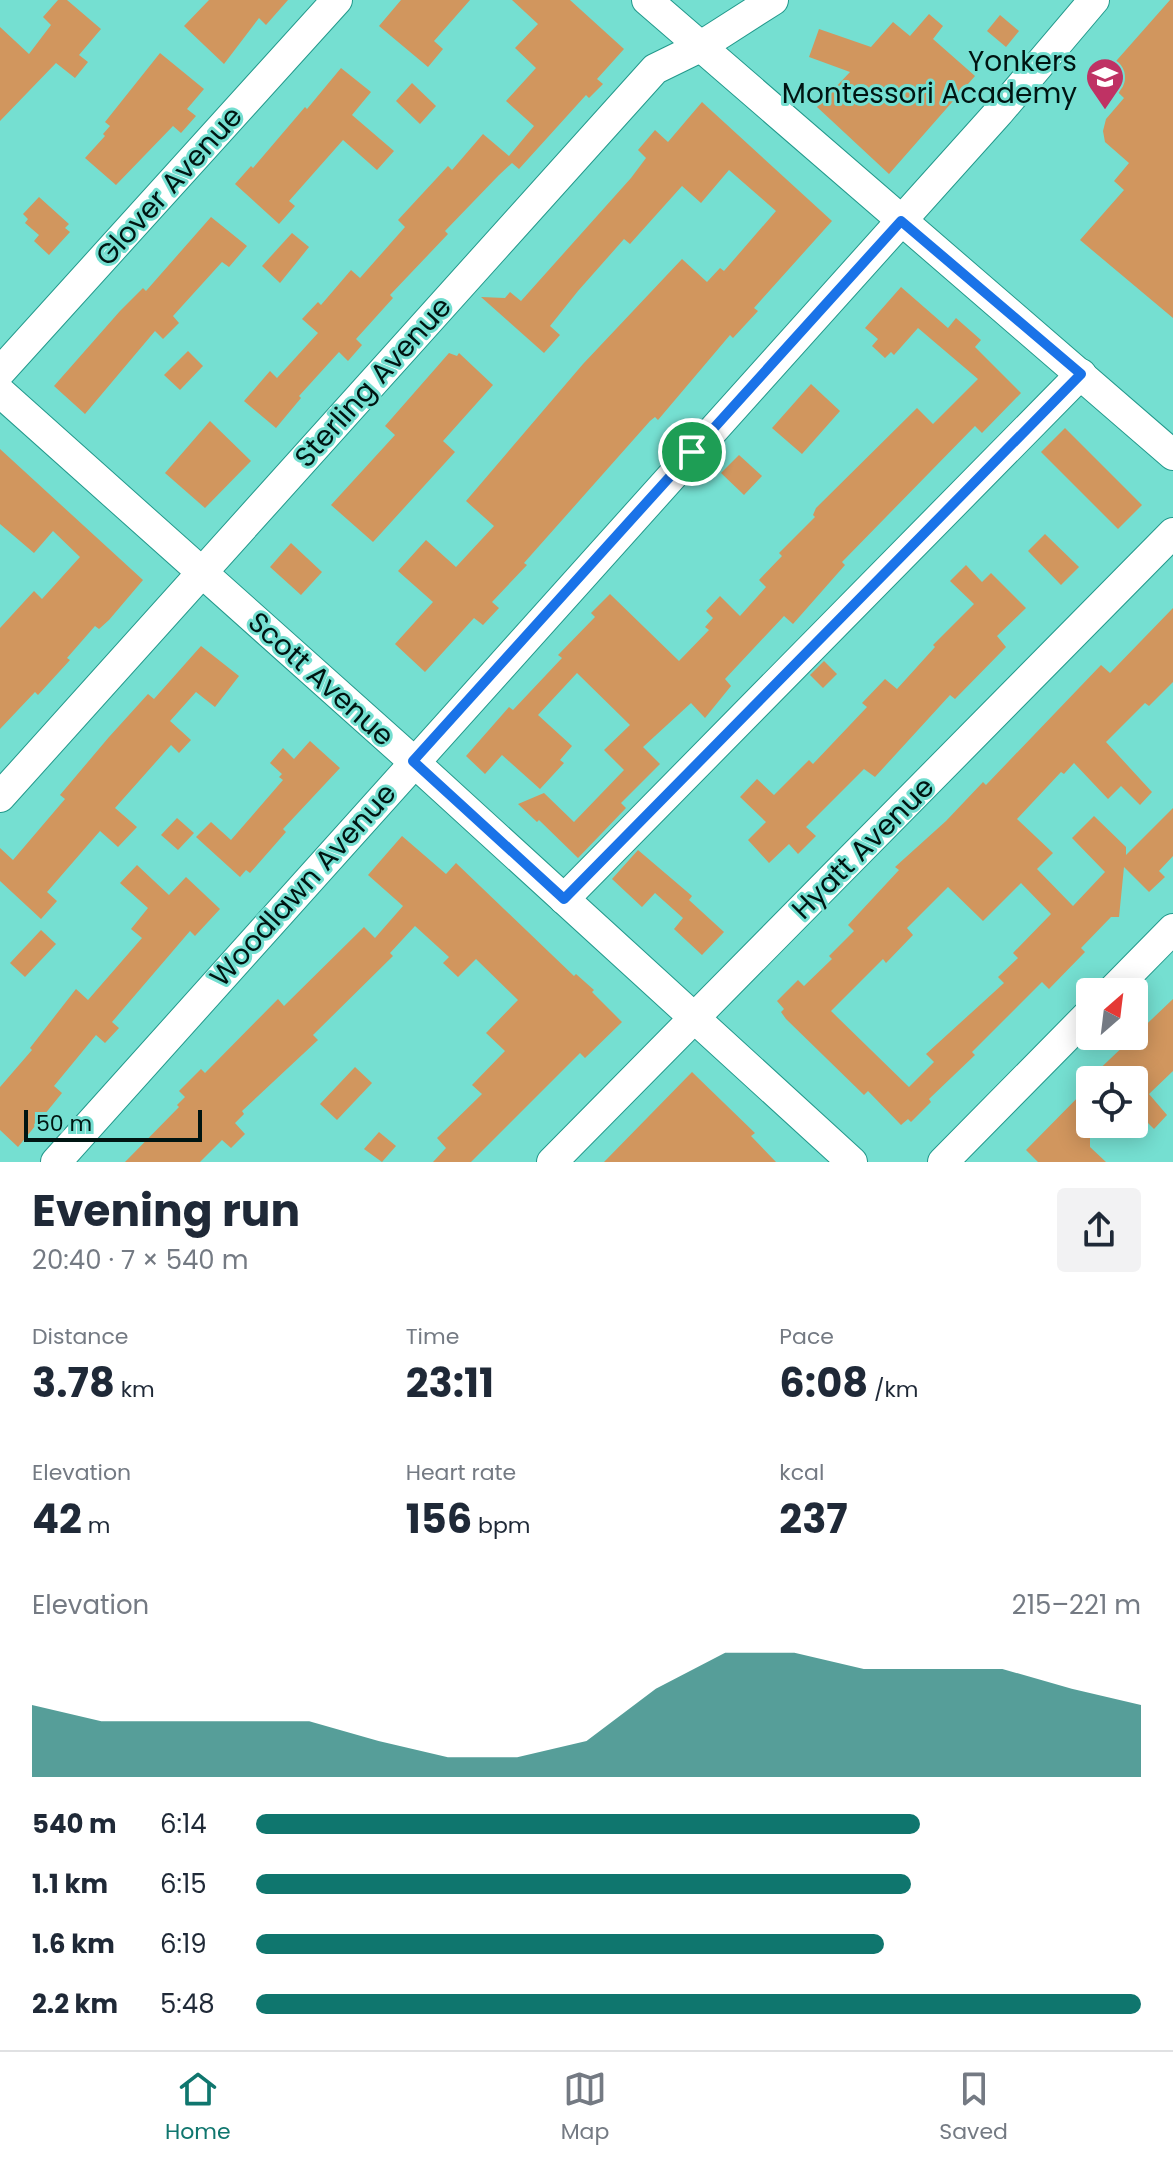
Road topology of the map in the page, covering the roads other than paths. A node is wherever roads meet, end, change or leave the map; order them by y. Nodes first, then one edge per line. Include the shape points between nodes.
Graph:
1 (337, 0) edge
2 (647, 0) edge
3 (773, 0) edge
4 (1094, 0) edge
5 (698, 48) junction
6 (901, 221) junction
7 (0, 372) edge
8 (1081, 374) junction
9 (0, 392) edge
10 (1173, 455) edge
11 (1173, 533) edge
12 (201, 572) junction
13 (413, 761) junction
14 (0, 797) edge
15 (564, 899) junction
16 (1173, 929) edge
17 (1125, 978) edge
18 (695, 1018) junction
19 (1076, 1027) edge
20 (56, 1162) edge
21 (552, 1162) edge
22 (852, 1162) edge
23 (943, 1162) edge

1 - 7 street, Glover Avenue
2 - 5 street
3 - 5 street, Sterling Avenue
4 - 6 street, Woodlawn Avenue
5 - 6 street
5 - 12 street, Sterling Avenue via 655,69
6 - 8 street
6 - 13 street, Woodlawn Avenue
8 - 10 street
8 - 15 street
9 - 12 street, Scott Avenue
11 - 18 street, Hyatt Avenue
12 - 13 street, Scott Avenue
12 - 14 street, Sterling Avenue
13 - 15 street, Scott Avenue
13 - 20 street, Woodlawn Avenue
15 - 18 street, Scott Avenue
16 - 17 street
18 - 21 street, Hyatt Avenue
18 - 22 street, Scott Avenue
19 - 23 street

